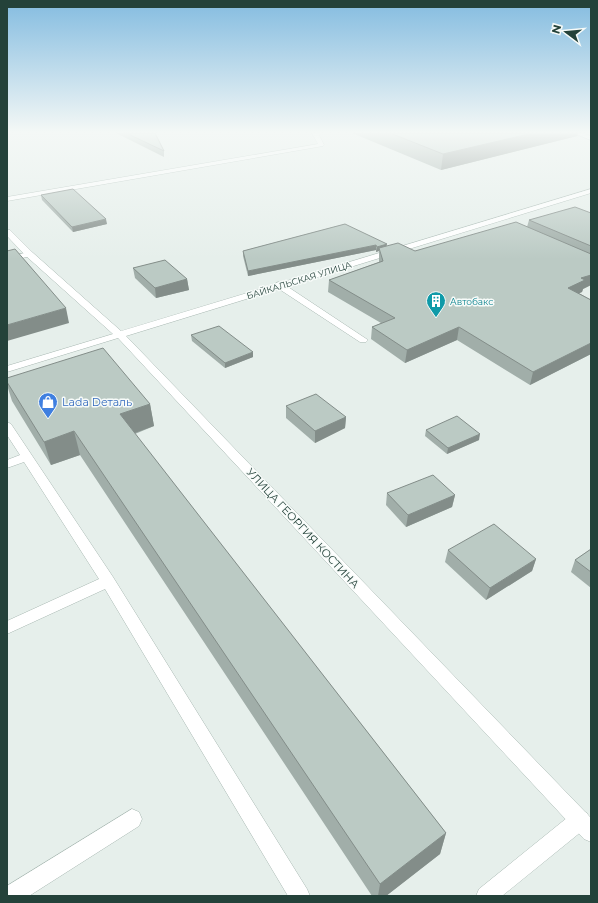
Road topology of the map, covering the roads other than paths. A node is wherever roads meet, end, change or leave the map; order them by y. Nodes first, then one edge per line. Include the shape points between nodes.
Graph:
1 (146, 175) edge
2 (591, 191) edge
3 (7, 199) edge
4 (493, 220) junction
5 (507, 226) edge
6 (7, 232) edge
7 (29, 254) junction
8 (7, 259) edge
9 (279, 286) junction
10 (120, 334) junction
11 (363, 340) dead end
12 (7, 369) edge
13 (7, 426) edge
14 (27, 457) junction
15 (7, 464) edge
16 (108, 581) junction
17 (7, 628) edge
18 (132, 819) dead end
19 (586, 826) edge
20 (10, 896) edge
21 (300, 896) edge
22 (486, 896) edge

1 - 3 street
2 - 4 street, БАЙКАЛЬСКАЯ УЛИЦА
4 - 5 street
4 - 9 street, БАЙКАЛЬСКАЯ УЛИЦА
6 - 7 street, УЛИЦА ГЕОРГИЯ КОСТИНА
7 - 8 street
7 - 10 street, УЛИЦА ГЕОРГИЯ КОСТИНА
9 - 10 street, БАЙКАЛЬСКАЯ УЛИЦА
9 - 11 street
10 - 12 street, БАЙКАЛЬСКАЯ УЛИЦА
10 - 19 street, УЛИЦА ГЕОРГИЯ КОСТИНА
13 - 14 street
14 - 15 street
14 - 16 street
16 - 17 street
16 - 21 street
18 - 20 street
19 - 22 street

